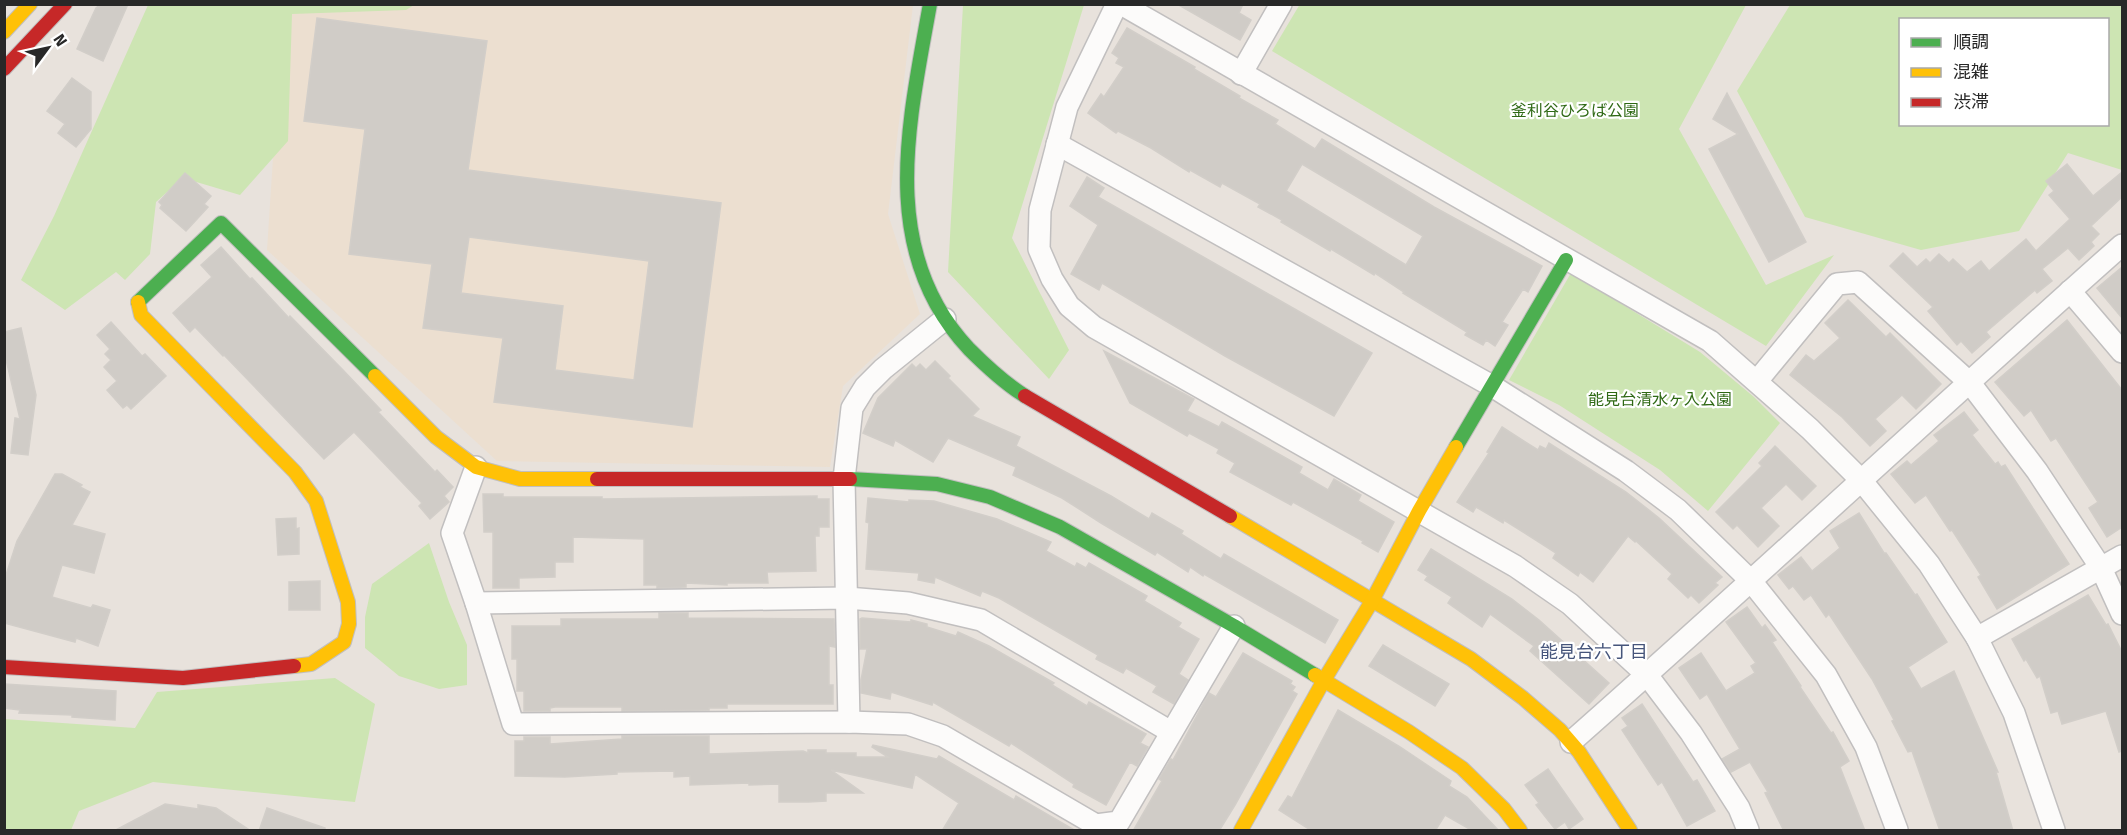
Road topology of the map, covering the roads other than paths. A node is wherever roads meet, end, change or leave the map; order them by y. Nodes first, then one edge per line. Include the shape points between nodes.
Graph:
1 (30, 4) edge
2 (65, 4) edge
3 (930, 4) edge
4 (1119, 4) edge
5 (1281, 4) edge
6 (4, 32) edge
7 (4, 69) edge
8 (1241, 74) junction
9 (1057, 144) junction
10 (2122, 245) edge
11 (1566, 260) junction
12 (2070, 291) junction
13 (945, 319) junction
14 (2122, 352) edge
15 (1757, 381) junction
16 (1970, 383) junction
17 (1492, 386) junction
18 (476, 467) junction
19 (844, 479) junction
20 (1861, 480) junction
21 (1419, 511) junction
22 (2122, 556) edge
23 (2101, 568) junction
24 (1751, 581) junction
25 (847, 598) junction
26 (1372, 601) junction
27 (476, 603) junction
28 (2122, 614) edge
29 (1234, 626) junction
30 (1977, 638) junction
31 (4, 667) edge
32 (1647, 675) junction
33 (1324, 680) junction
34 (849, 722) junction
35 (1171, 732) junction
36 (1571, 742) junction
37 (1241, 831) edge
38 (1520, 831) edge
39 (1630, 831) edge
40 (1748, 831) edge
41 (1897, 831) edge
42 (2054, 831) edge

1 - 6 street
2 - 7 street
3 - 13 street via 906,155 906,209 922,278
4 - 8 street
4 - 9 street via 1067,107
5 - 8 street
8 - 11 street
9 - 17 street
9 - 21 street via 1040,210 1039,249 1069,306 1094,327
10 - 12 street
11 - 15 street via 1710,341
11 - 17 street
12 - 14 street
12 - 16 street
13 - 19 street via 865,387 852,408
13 - 26 street via 1004,383
15 - 16 street via 1837,284 1858,282
15 - 20 street
16 - 20 street
16 - 23 street via 2037,471
17 - 21 street
17 - 24 street via 1626,471 1678,510
18 - 19 street via 520,479
18 - 27 street via 452,533
18 - 31 street via 436,437 221,223 138,301 141,315 295,472 316,501 348,602 349,624 344,642 311,664 183,678
19 - 25 street
19 - 29 street via 938,484 990,497 1060,527
20 - 24 street
20 - 30 street via 1929,564
21 - 26 street
21 - 32 street via 1515,566 1570,604
22 - 23 street
23 - 28 street
23 - 30 street
24 - 32 street
24 - 41 street via 1826,675 1866,747
25 - 27 street
25 - 34 street
25 - 35 street via 908,603 981,620
26 - 33 street
26 - 36 street via 1471,659 1526,700
27 - 34 street via 513,724
29 - 33 street
29 - 35 street
30 - 42 street via 2014,713
32 - 36 street
32 - 40 street via 1691,733 1739,808
33 - 37 street
33 - 38 street via 1462,768 1504,809
34 - 35 street via 908,724 943,736 1095,825 1119,822
36 - 39 street

